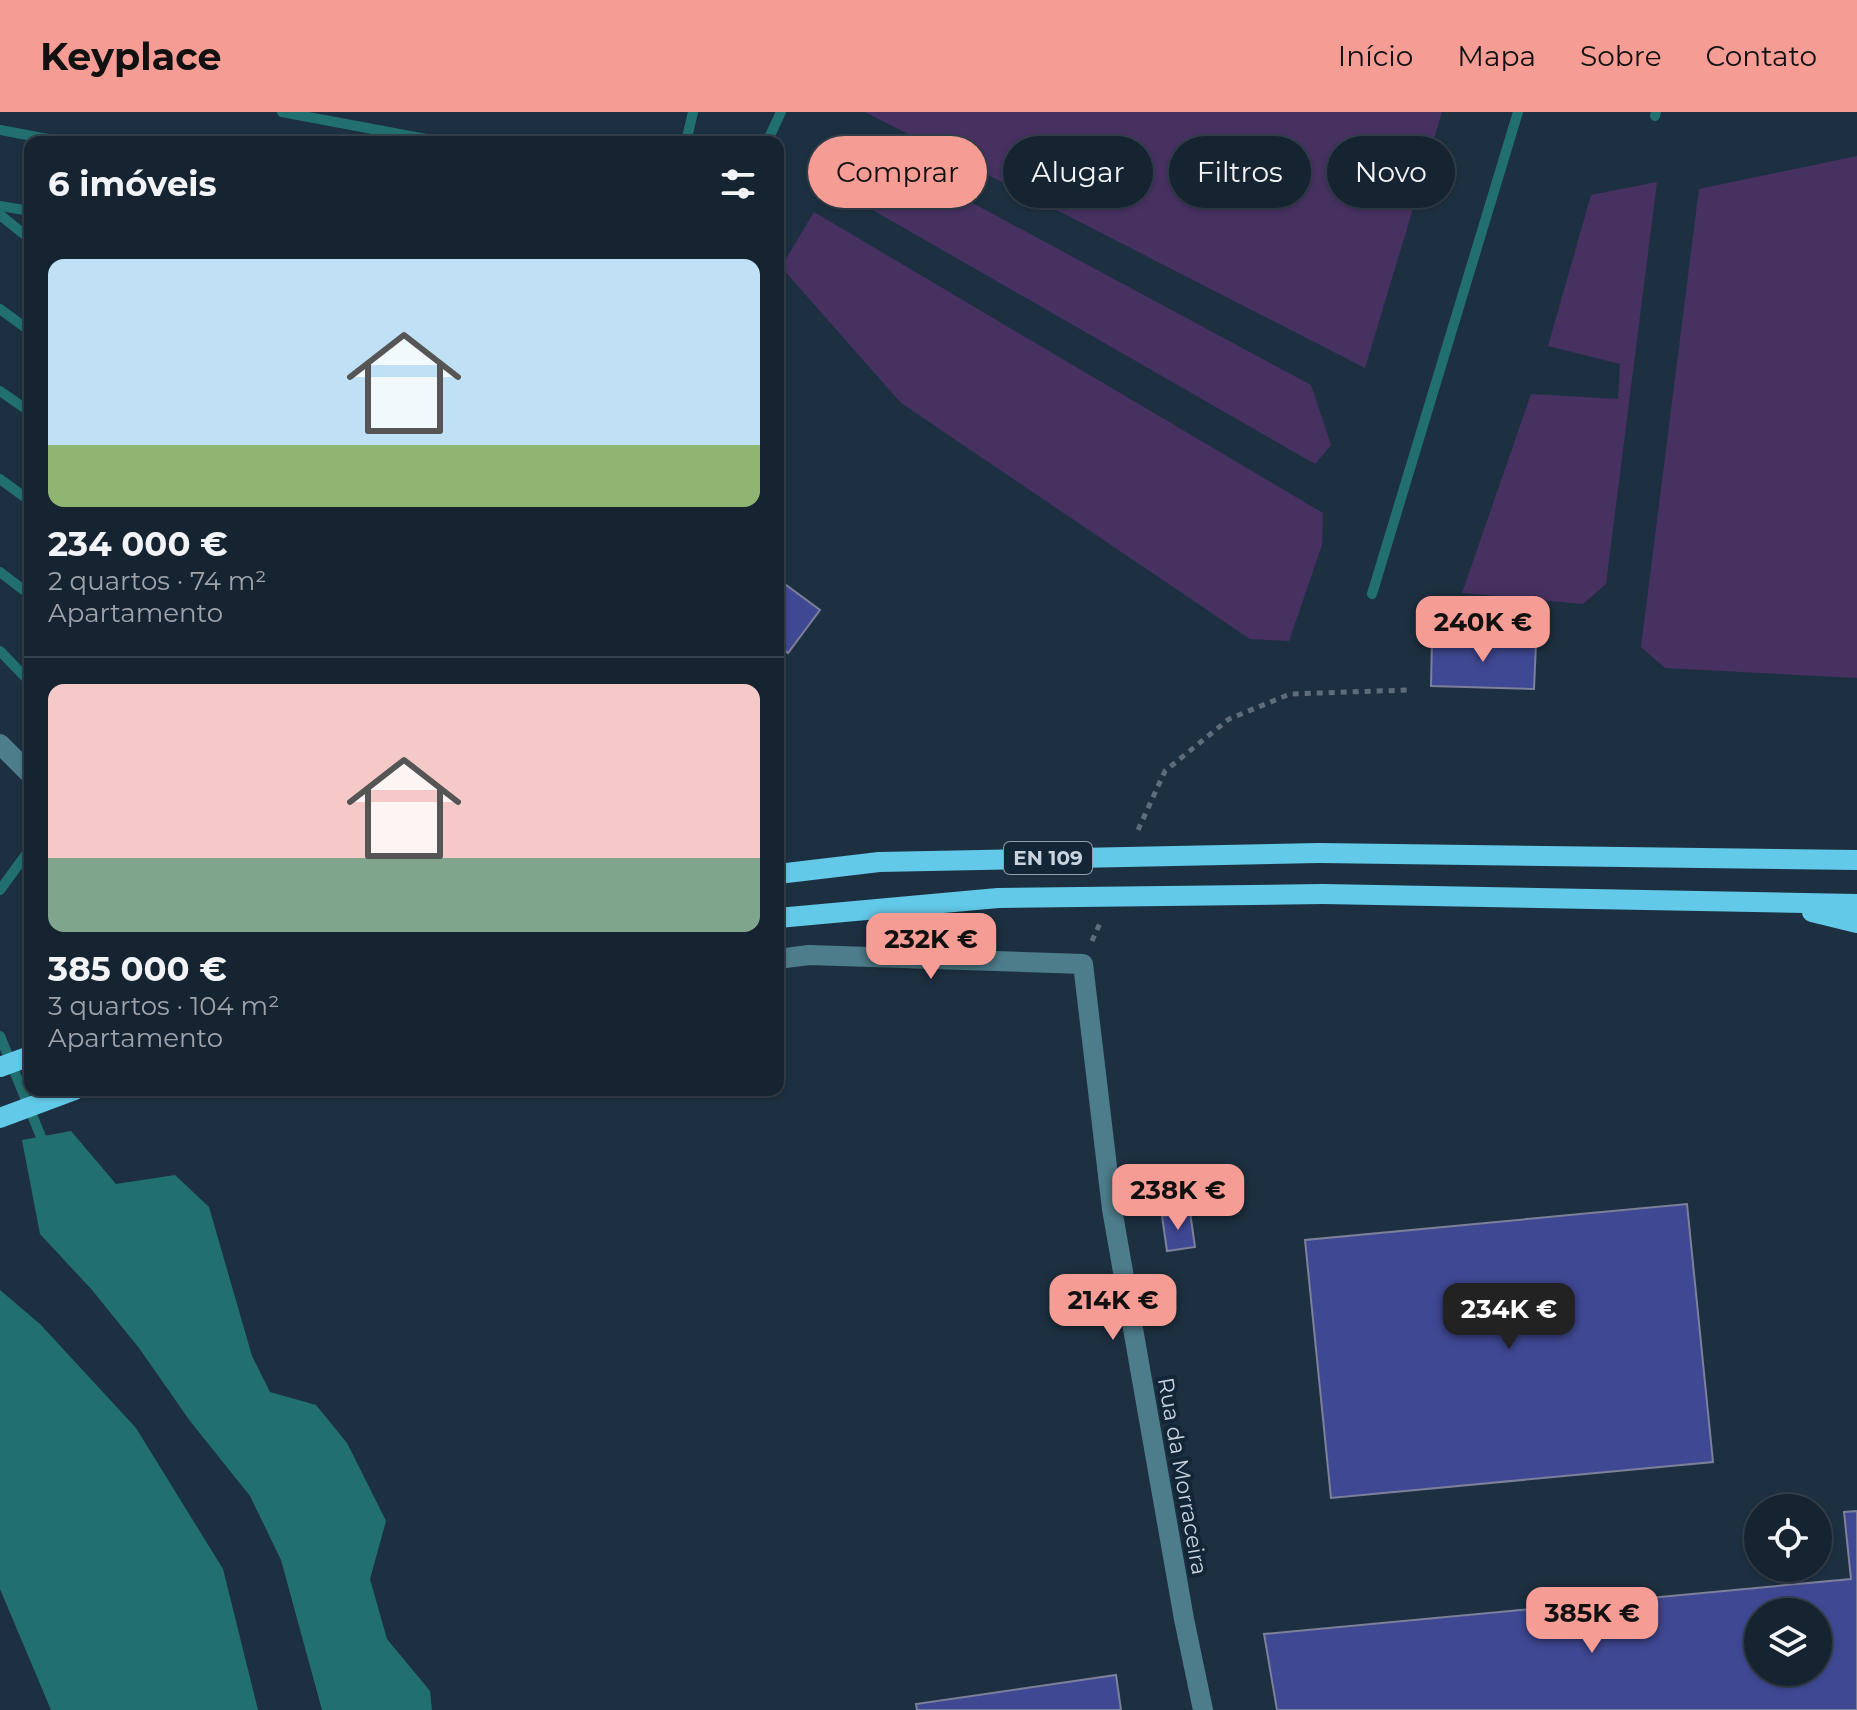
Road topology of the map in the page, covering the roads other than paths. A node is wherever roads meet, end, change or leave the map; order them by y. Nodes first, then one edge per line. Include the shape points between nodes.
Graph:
1 (0, 744) edge
2 (24, 768) edge
3 (1857, 860) edge
4 (784, 873) edge
5 (1777, 903) junction
6 (1857, 904) edge
7 (784, 917) edge
8 (1857, 923) edge
9 (784, 958) edge
10 (24, 1058) edge
11 (0, 1067) edge
12 (59, 1096) edge
13 (0, 1118) edge
14 (1203, 1710) edge

1 - 2 street
3 - 4 main road, EN 109, bridge via 1319,853 879,862
5 - 6 main road, EN 109
5 - 7 main road, EN 109, bridge via 1323,894 998,898
5 - 8 main road
9 - 14 street, Rua da Morraceira via 1083,964 1112,1209
10 - 11 main road
12 - 13 main road

